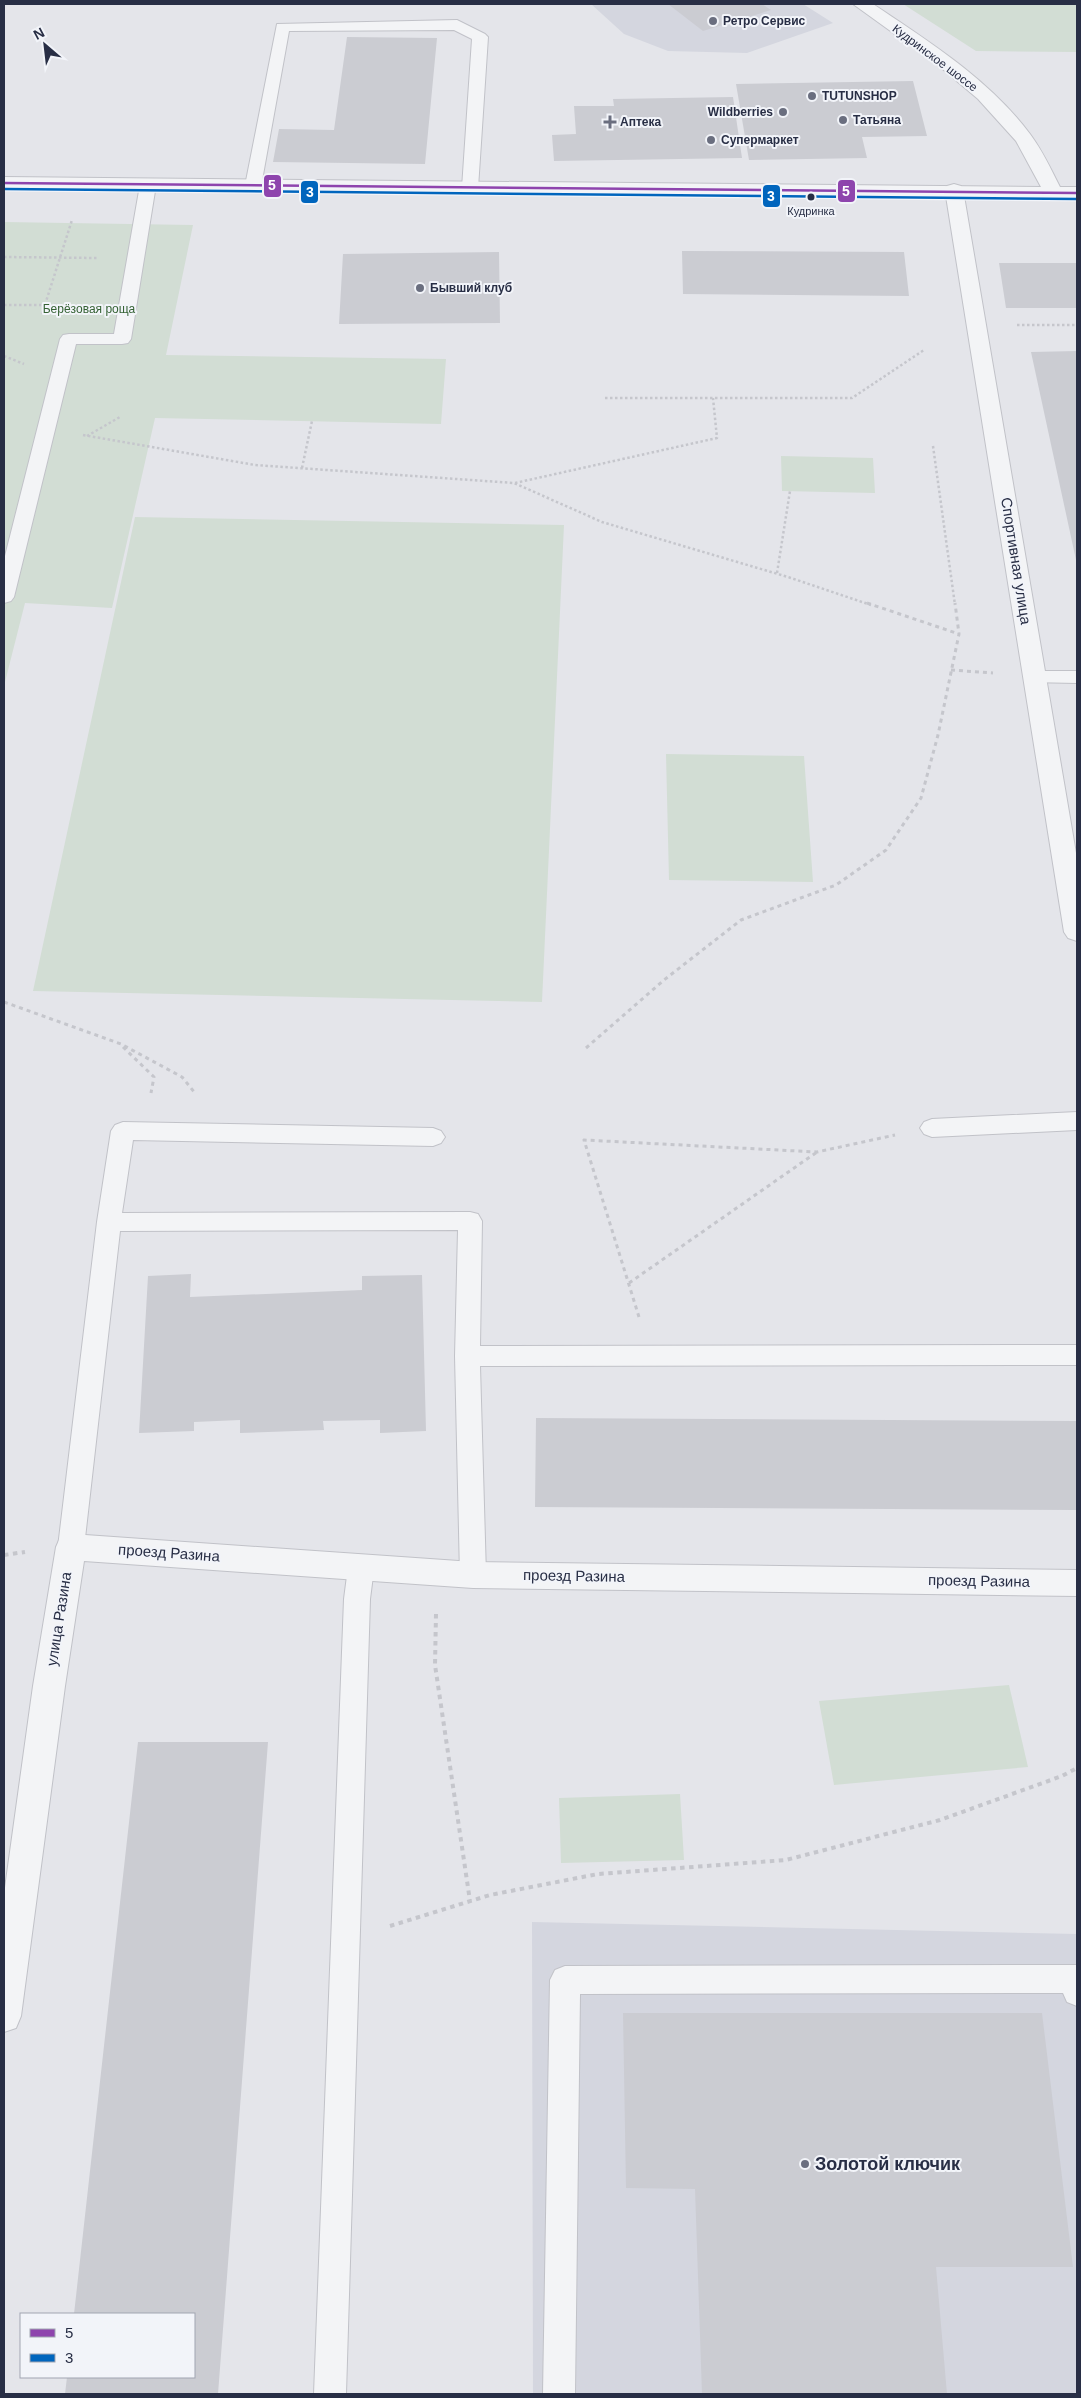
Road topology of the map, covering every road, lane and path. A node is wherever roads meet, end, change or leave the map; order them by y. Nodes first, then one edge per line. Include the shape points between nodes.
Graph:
1 (862, 4) edge
2 (4, 183) edge
3 (148, 185) junction
4 (253, 186) junction
5 (470, 188) junction
6 (954, 190) junction
7 (1053, 192) junction
8 (1077, 193) edge
9 (72, 224) dead end
10 (4, 257) edge
11 (60, 258) junction
12 (4, 305) edge
13 (46, 305) junction
14 (43, 312) dead end
15 (976, 325) junction
16 (1077, 325) edge
17 (924, 350) dead end
18 (4, 356) edge
19 (28, 365) dead end
20 (605, 398) dead end
21 (713, 398) junction
22 (120, 417) dead end
23 (312, 421) dead end
24 (46, 429) junction
25 (86, 436) junction
26 (933, 446) dead end
27 (302, 468) junction
28 (514, 483) junction
29 (790, 491) dead end
30 (777, 573) junction
31 (4, 598) edge
32 (959, 634) junction
33 (1035, 676) junction
34 (1077, 677) edge
35 (1077, 932) edge
36 (586, 1048) dead end
37 (1077, 1121) edge
38 (932, 1128) joint
39 (433, 1137) dead end
40 (817, 1152) junction
41 (109, 1222) junction
42 (629, 1283) junction
43 (1077, 1355) edge
44 (467, 1356) junction
45 (651, 1356) junction
46 (71, 1547) junction
47 (361, 1568) junction
48 (473, 1575) junction
49 (1077, 1583) edge
50 (436, 1609) dead end
51 (1077, 1768) edge
52 (470, 1901) junction
53 (347, 1939) junction
54 (1077, 1992) edge
55 (4, 2016) edge
56 (330, 2394) edge
57 (560, 2394) edge

1 - 7 street, Кудринское шоссе via 943,61 990,100 1021,134
2 - 3 street
3 - 4 street
3 - 24 lane via 122,339 69,340
4 - 5 street
4 - 5 lane via 282,27 457,25 480,37
5 - 6 street
6 - 7 street
6 - 15 street, Спортивная улица
7 - 8 street
9 - 11 path
10 - 11 path
11 - 13 path
12 - 13 path
13 - 14 path
15 - 16 path
15 - 33 street, Спортивная улица
17 - 21 path via 852,398
18 - 19 path
20 - 21 path
21 - 28 path via 717,438
22 - 25 path
23 - 27 path
24 - 25 path
24 - 31 lane
25 - 27 path via 255,465
26 - 32 path
27 - 28 path
28 - 30 path via 602,522
29 - 30 path
30 - 32 path
32 - 36 path via 921,798 886,850 836,885 741,920 664,980
33 - 34 lane
33 - 35 street, Спортивная улица
37 - 38 lane
38 - 40 path
39 - 41 lane, улица Разина via 123,1131
40 - 42 path
40 - 42 path via 584,1140
41 - 44 lane via 470,1221
41 - 46 lane, улица Разина
42 - 45 path
43 - 45 lane
44 - 45 lane
44 - 48 lane
46 - 47 street, проезд Разина
46 - 55 street, улица Разина
47 - 48 street, проезд Разина
47 - 53 lane via 357,1599
48 - 49 street, проезд Разина
50 - 52 path via 435,1665
51 - 52 path via 940,1820 786,1860 598,1874 490,1894
52 - 53 path
53 - 56 lane
54 - 57 lane via 1076,1979 565,1980

